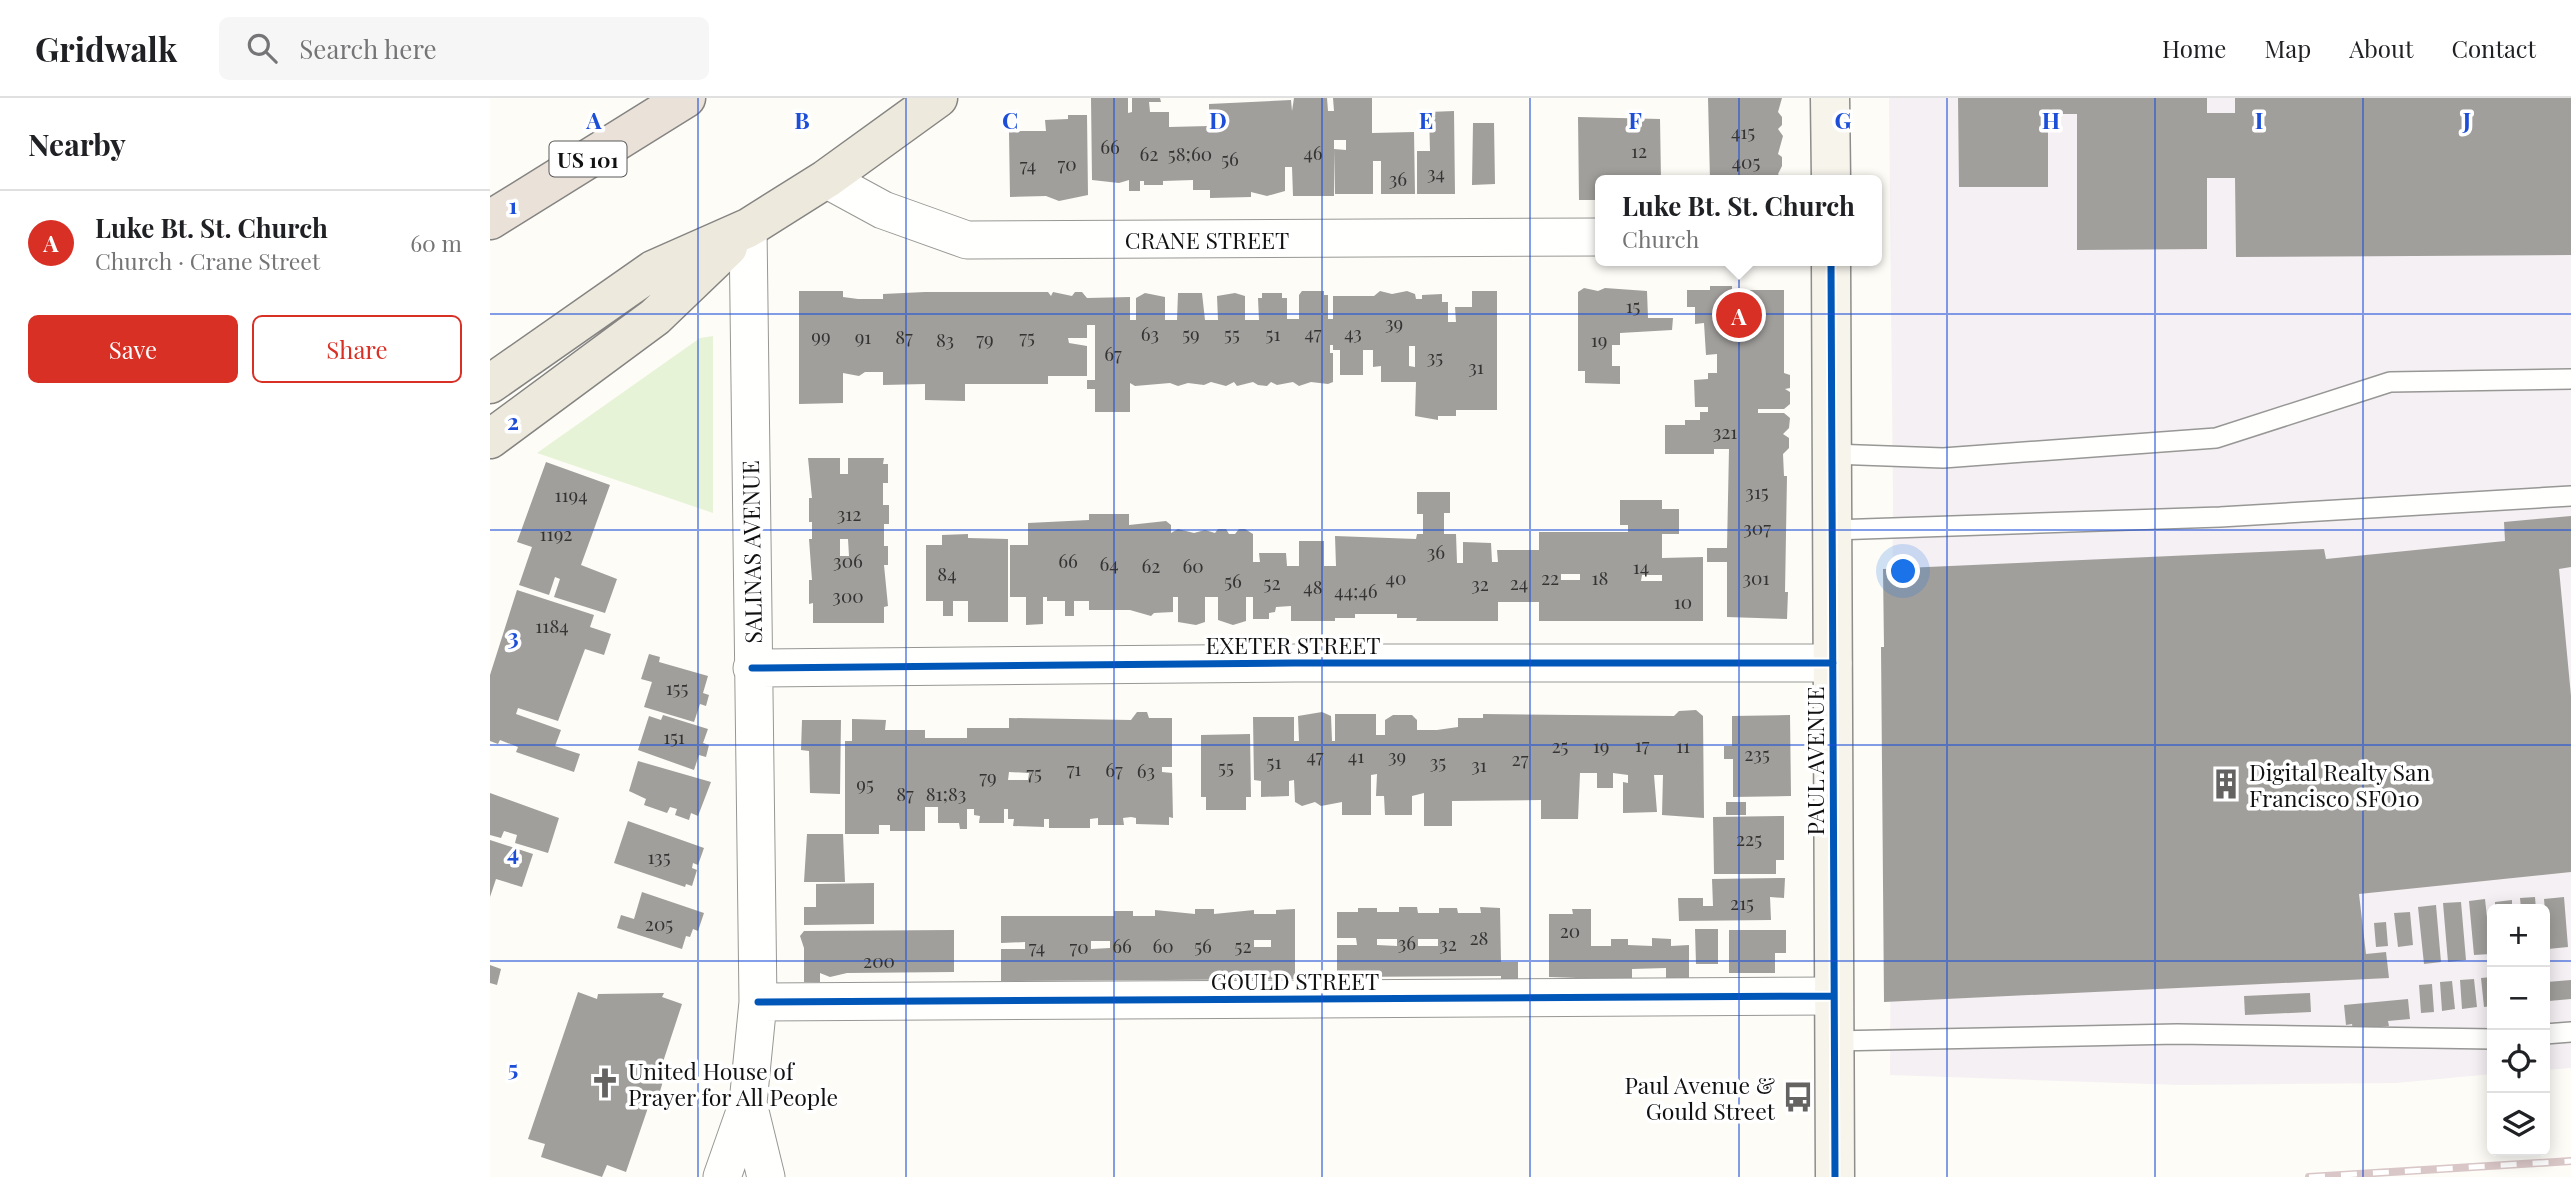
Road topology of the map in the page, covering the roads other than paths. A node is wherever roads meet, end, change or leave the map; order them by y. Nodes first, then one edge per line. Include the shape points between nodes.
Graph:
1 (686, 98) edge
2 (938, 98) edge
3 (1830, 98) edge
4 (1831, 175) edge
5 (826, 179) junction
6 (490, 220) edge
7 (748, 228) junction
8 (1595, 237) edge
9 (1831, 266) edge
10 (2571, 379) edge
11 (490, 384) edge
12 (490, 439) edge
13 (1832, 454) junction
14 (2571, 496) edge
15 (1833, 530) junction
16 (1833, 663) junction
17 (752, 667) junction
18 (1833, 996) junction
19 (758, 1002) junction
20 (2571, 1032) edge
21 (2550, 1034) edge
22 (2487, 1039) edge
23 (1833, 1041) junction
24 (748, 1102) junction
25 (722, 1177) edge
26 (766, 1177) edge
27 (1835, 1177) edge

1 - 6 highway, US 101
2 - 5 main road
3 - 4 main road
5 - 7 main road
5 - 8 street, CRANE STREET via 883,210 967,240
7 - 11 main road via 653,270
7 - 12 main road via 654,317
7 - 17 street, SALINAS AVENUE
9 - 13 main road, PAUL AVENUE
10 - 13 lane via 2390,383 2216,438 1943,458
13 - 15 main road, PAUL AVENUE
14 - 15 lane via 2220,517
15 - 16 main road, PAUL AVENUE
16 - 17 street, EXETER STREET
16 - 18 main road, PAUL AVENUE
17 - 19 street, SALINAS AVENUE
18 - 19 street, GOULD STREET
18 - 23 main road, PAUL AVENUE
19 - 24 street, SALINAS AVENUE
20 - 21 lane
22 - 23 lane via 2177,1034
23 - 27 main road, PAUL AVENUE
24 - 25 street
24 - 26 street

